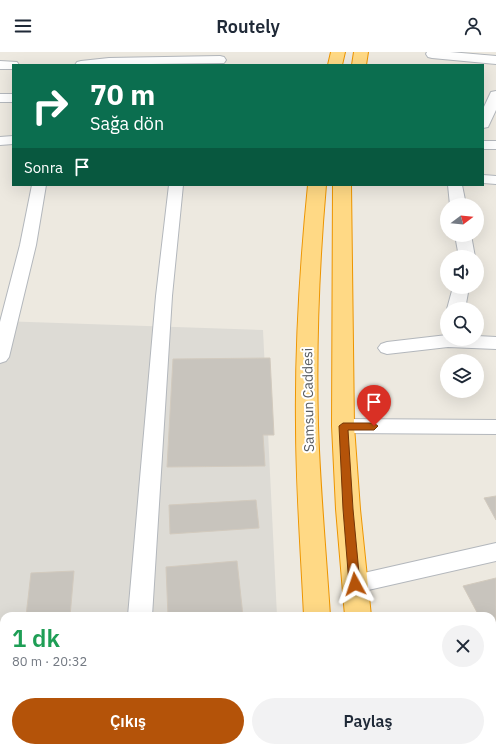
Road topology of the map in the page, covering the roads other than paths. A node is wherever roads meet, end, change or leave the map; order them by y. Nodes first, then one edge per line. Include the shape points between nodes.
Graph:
1 (78, 52) edge
2 (338, 52) edge
3 (362, 52) edge
4 (431, 57) edge
5 (220, 59) edge
6 (496, 60) edge
7 (165, 63) edge
8 (74, 64) edge
9 (90, 64) edge
10 (335, 64) edge
11 (359, 64) edge
12 (0, 65) edge
13 (12, 65) edge
14 (496, 95) edge
15 (0, 98) edge
16 (12, 98) edge
17 (484, 122) edge
18 (0, 140) edge
19 (12, 140) edge
20 (484, 145) edge
21 (496, 145) edge
22 (484, 179) edge
23 (496, 180) edge
24 (39, 186) edge
25 (176, 186) edge
26 (318, 186) edge
27 (342, 186) edge
28 (455, 186) edge
29 (457, 198) edge
30 (440, 341) edge
31 (484, 342) edge
32 (496, 343) edge
33 (387, 348) dead end
34 (0, 357) edge
35 (343, 426) junction
36 (496, 427) edge
37 (496, 552) edge
38 (355, 584) junction
39 (140, 612) edge
40 (317, 612) edge
41 (358, 612) edge

1 - 8 street
2 - 10 highway
3 - 11 highway
4 - 6 street
5 - 7 street
7 - 9 street
12 - 13 street
14 - 17 street
15 - 16 street
18 - 19 street
20 - 21 street
22 - 23 street
24 - 34 street via 28,245
25 - 39 street via 164,296
26 - 40 highway, Samsun Caddesi via 308,307 307,393
27 - 35 highway via 340,232
28 - 29 street
30 - 33 street
31 - 32 street
35 - 36 street
35 - 38 highway
37 - 38 street
38 - 41 highway

